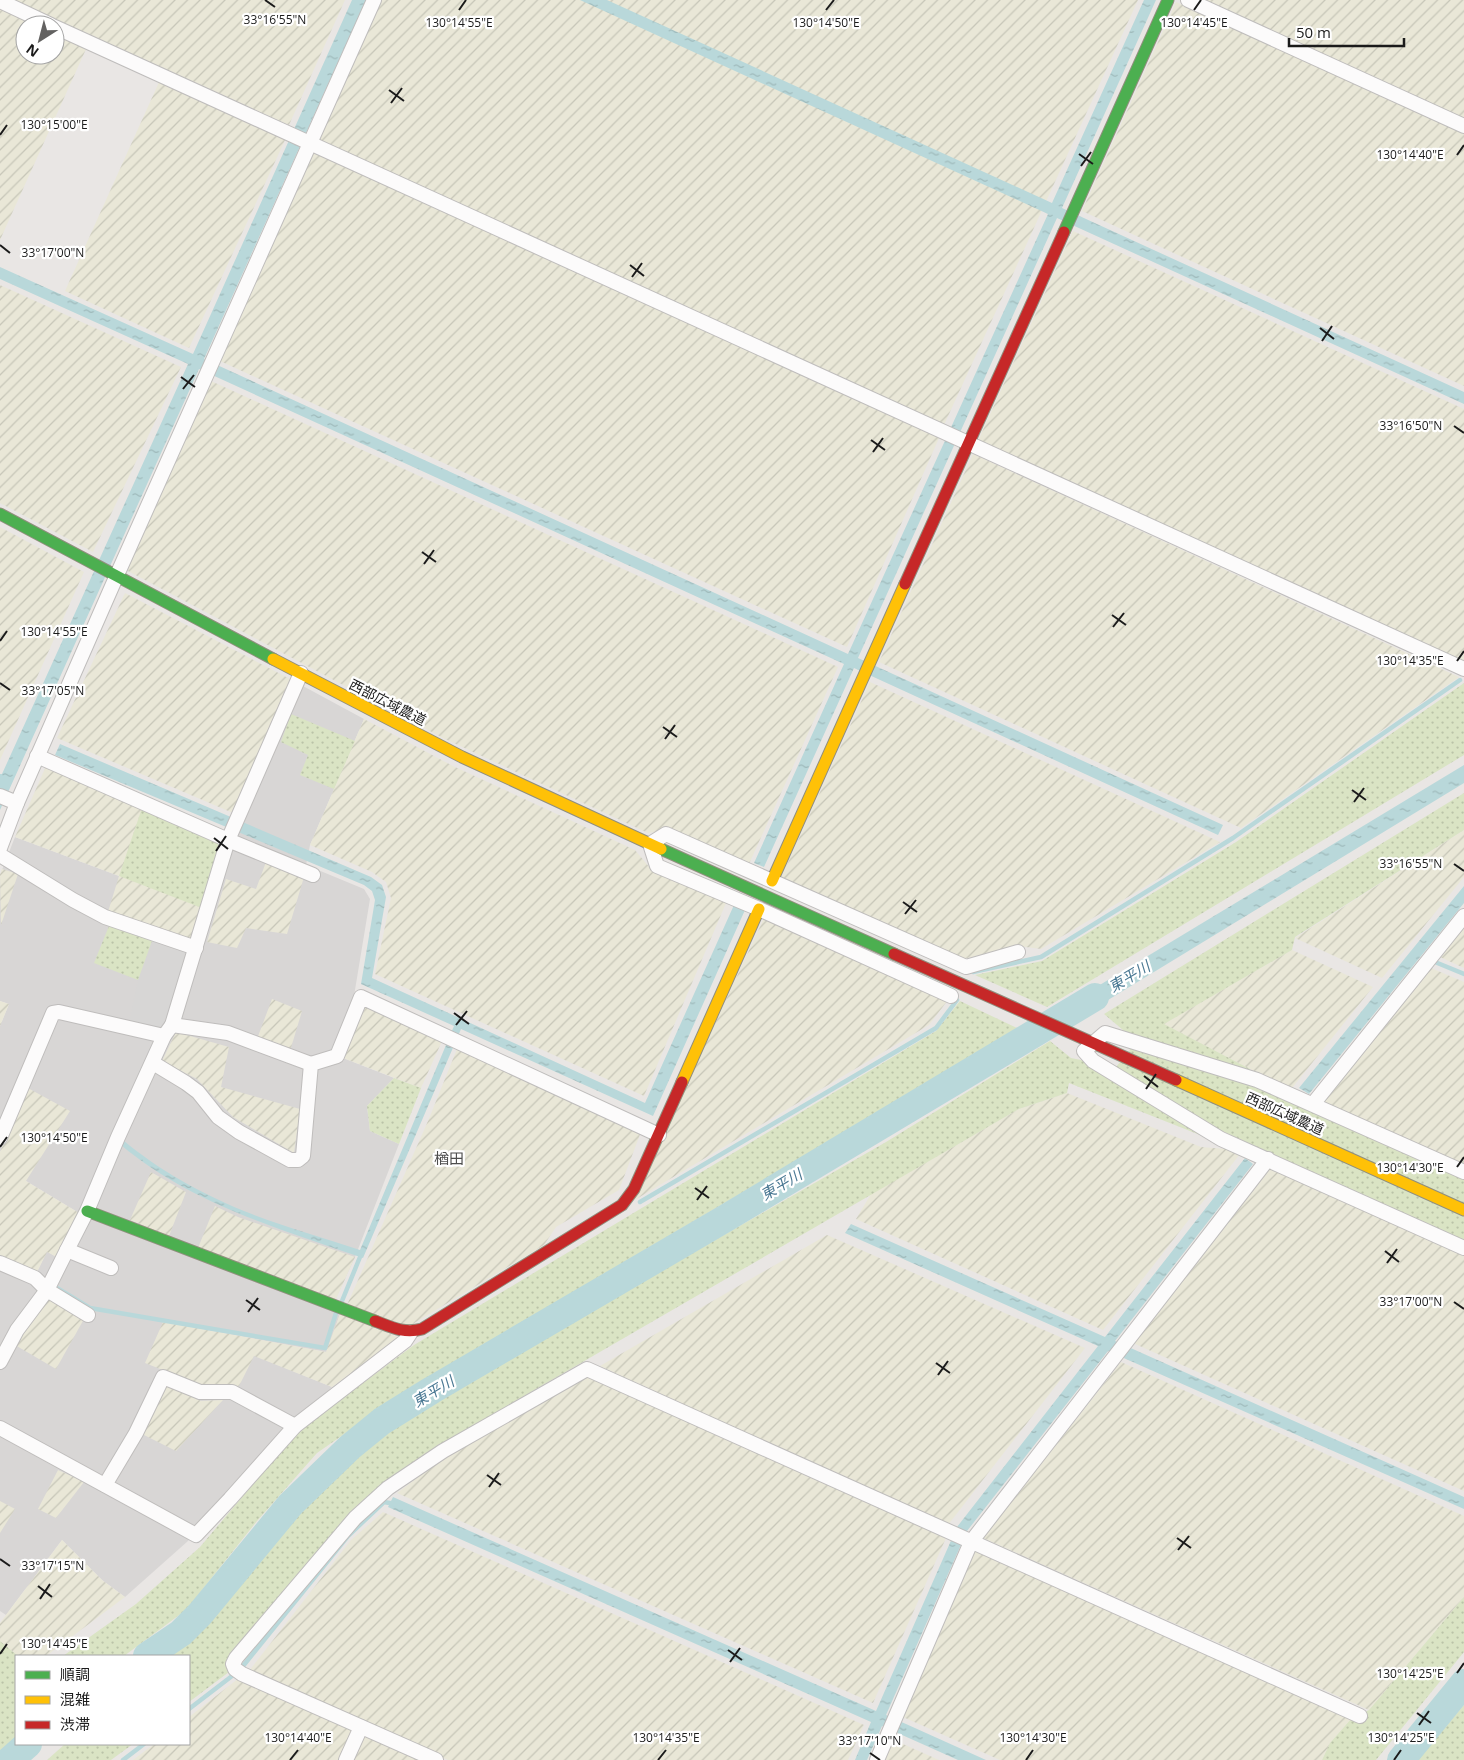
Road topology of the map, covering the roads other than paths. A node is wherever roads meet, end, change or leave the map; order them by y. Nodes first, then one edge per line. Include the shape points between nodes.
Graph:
1 (374, 0) edge
2 (1168, 0) edge
3 (1188, 0) edge
4 (0, 2) edge
5 (29, 15) edge
6 (65, 32) edge
7 (1464, 126) edge
8 (310, 143) junction
9 (964, 442) junction
10 (0, 514) edge
11 (117, 575) junction
12 (1464, 669) edge
13 (301, 673) junction
14 (37, 756) junction
15 (9, 799) edge
16 (229, 837) junction
17 (650, 844) junction
18 (0, 848) edge
19 (0, 855) edge
20 (313, 875) dead end
21 (772, 881) junction
22 (759, 909) junction
23 (1464, 916) edge
24 (196, 948) junction
25 (1018, 952) dead end
26 (951, 996) dead end
27 (168, 1030) junction
28 (1093, 1044) junction
29 (153, 1063) junction
30 (311, 1064) junction
31 (1313, 1104) junction
32 (659, 1135) junction
33 (0, 1138) edge
34 (1268, 1159) junction
35 (1464, 1172) edge
36 (1464, 1210) edge
37 (87, 1211) junction
38 (1464, 1248) edge
39 (67, 1250) junction
40 (0, 1263) edge
41 (111, 1268) dead end
42 (47, 1290) junction
43 (88, 1315) dead end
44 (410, 1332) junction
45 (0, 1362) edge
46 (295, 1426) junction
47 (0, 1428) edge
48 (106, 1485) junction
49 (971, 1542) junction
50 (1360, 1716) dead end
51 (361, 1727) junction
52 (346, 1760) edge
53 (436, 1760) edge
54 (876, 1760) edge

1 - 8 street
2 - 9 street
3 - 7 street
4 - 5 street
6 - 8 street
8 - 9 street
8 - 11 street
9 - 12 street
9 - 21 street
10 - 11 street, 西部広域農道
11 - 13 street, 西部広域農道
11 - 14 street
13 - 16 street
13 - 17 street, 西部広域農道 via 462,757
14 - 15 street
14 - 16 street
15 - 18 street
16 - 20 street
16 - 24 street
17 - 21 street via 666,834
17 - 22 street via 657,866
17 - 28 street, 西部広域農道
19 - 24 street via 105,917
21 - 25 street via 966,967
22 - 26 street
22 - 32 street
23 - 31 street
24 - 27 street
27 - 29 street
27 - 30 street via 228,1033
27 - 33 street via 53,1013
28 - 31 street via 1105,1033 1257,1080
28 - 34 street via 1084,1051 1093,1061 1221,1139
28 - 36 street, 西部広域農道
29 - 30 street via 198,1092 218,1117 239,1132 290,1160 303,1156
29 - 37 street
30 - 32 street via 337,1056 361,997
31 - 35 street
32 - 44 street via 634,1190 622,1205 422,1329
34 - 38 street
34 - 49 street
37 - 39 street
37 - 44 street
39 - 41 street
39 - 42 street
40 - 42 street via 35,1278
42 - 43 street
42 - 45 street via 17,1330
44 - 46 street via 405,1341
46 - 48 street via 196,1535
46 - 48 street via 232,1392 200,1392 164,1377
47 - 48 street
49 - 50 street
49 - 51 street via 587,1369 443,1451 388,1488 355,1518 236,1658 233,1664 242,1674
49 - 54 street
51 - 52 street
51 - 53 street

